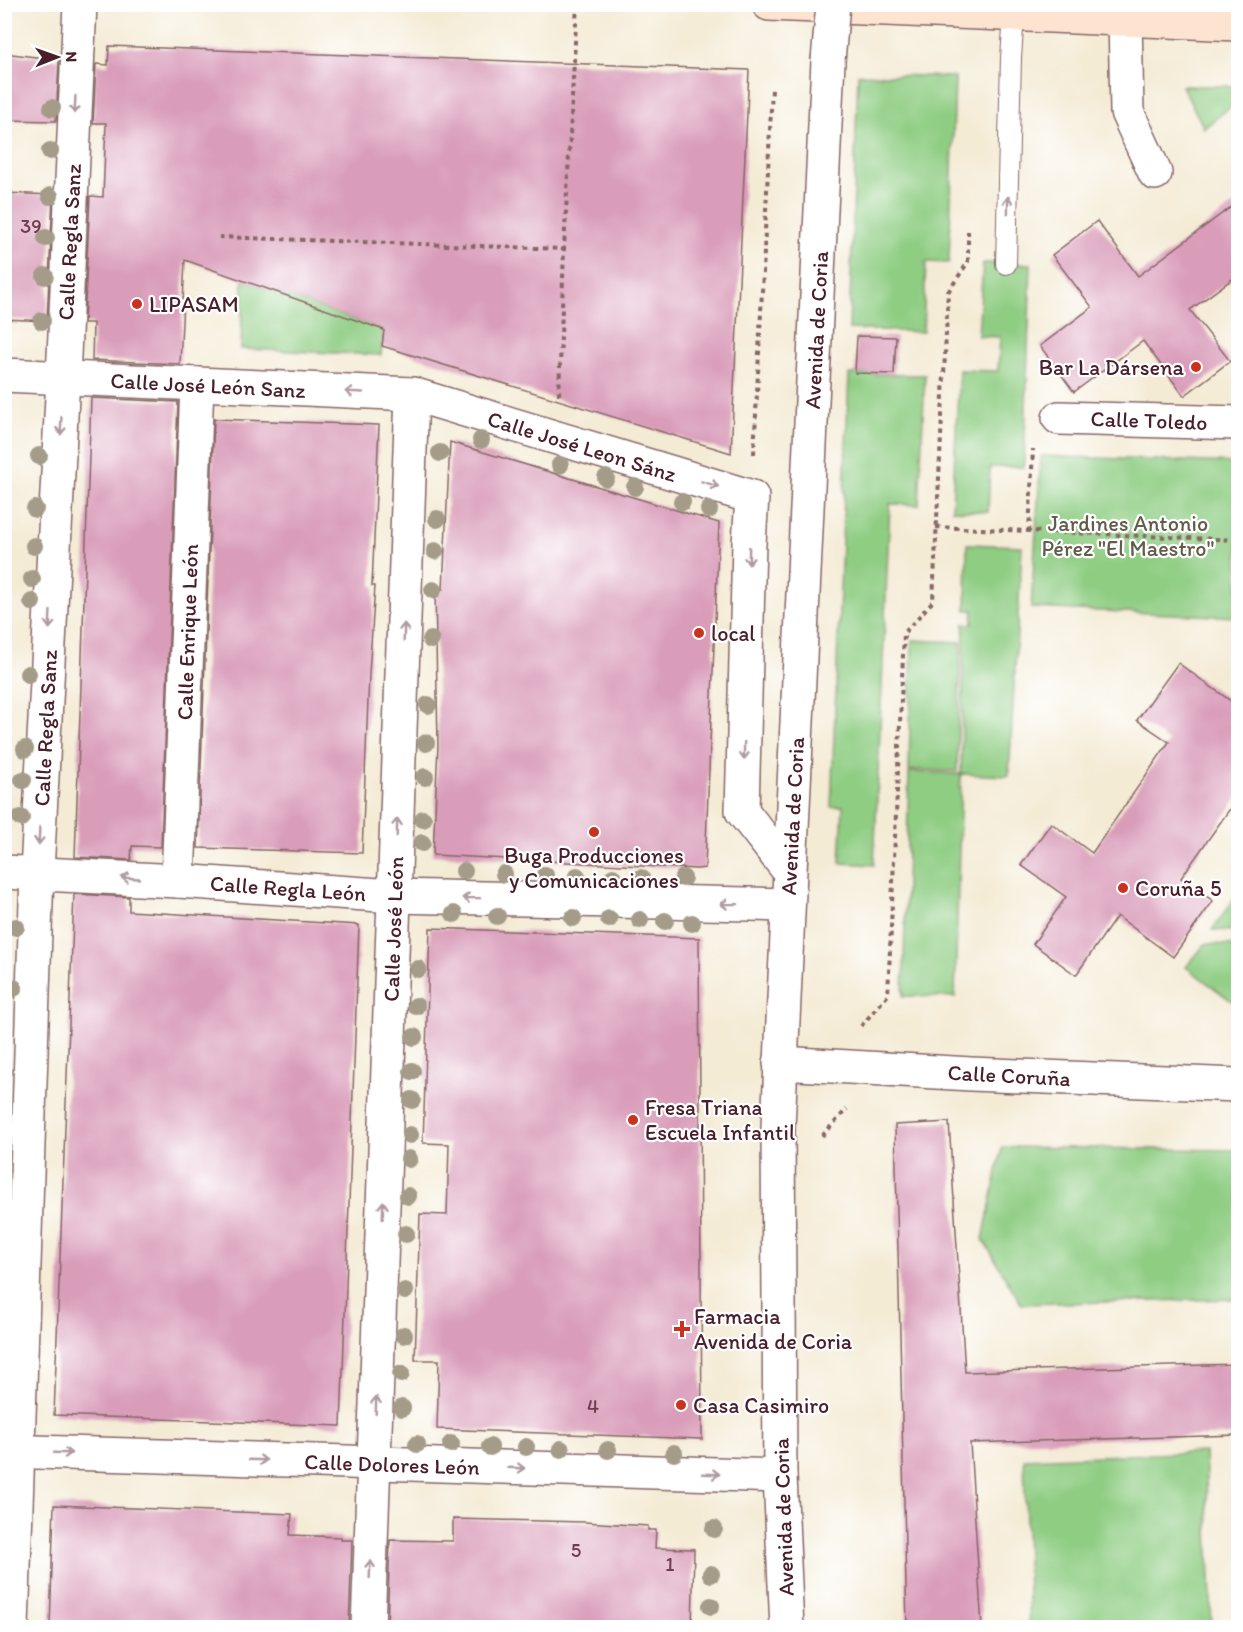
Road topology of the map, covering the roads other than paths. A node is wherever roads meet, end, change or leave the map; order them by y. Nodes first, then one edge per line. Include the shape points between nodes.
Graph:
1 (80, 4) edge
2 (769, 4) edge
3 (832, 4) edge
4 (1014, 14) junction
5 (1125, 20) junction
6 (1239, 24) edge
7 (1155, 173) dead end
8 (1006, 264) dead end
9 (4, 375) edge
10 (63, 378) junction
11 (197, 384) junction
12 (412, 394) junction
13 (1059, 418) road end
14 (1239, 423) edge
15 (789, 871) junction
16 (4, 872) edge
17 (37, 872) junction
18 (178, 881) junction
19 (394, 896) junction
20 (788, 905) junction
21 (780, 1063) junction
22 (1239, 1085) edge
23 (11, 1451) edge
24 (373, 1464) junction
25 (780, 1476) junction
26 (12, 1628) edge
27 (368, 1628) edge
28 (786, 1628) edge

1 -> 10 street, Calle Regla Sanz
2 - 4 street
3 - 15 street, Avenida de Coria, bridge
4 - 5 street
8 -> 4 lane
5 - 6 street
5 - 7 street via 1127,112
9 - 10 street, Calle José León Sanz
10 - 11 street, Calle José León Sanz
10 -> 17 street, Calle Regla Sanz
12 -> 11 street, Calle José León Sanz
11 - 18 street, Calle Enrique León
12 -> 15 street, Calle José Leon Sánz via 752,497 742,811
19 -> 12 street, Calle José León
13 - 14 street, Calle Toledo
15 - 20 street, Avenida de Coria
16 - 17 street, Calle Regla León
18 -> 17 street, Calle Regla León
17 - 23 street, Calle Regla Sanz
18 - 19 street, Calle Regla León
20 -> 19 street, Calle Regla León
24 -> 19 street, Calle José León
20 - 21 street, Avenida de Coria
21 - 22 street, Calle Coruña
21 - 25 street, Avenida de Coria
23 -> 24 street, Calle Dolores León
23 - 26 street, Calle Regla Sanz
24 -> 25 street, Calle Dolores León
27 -> 24 street, Calle José León
25 - 28 street, Avenida de Coria

